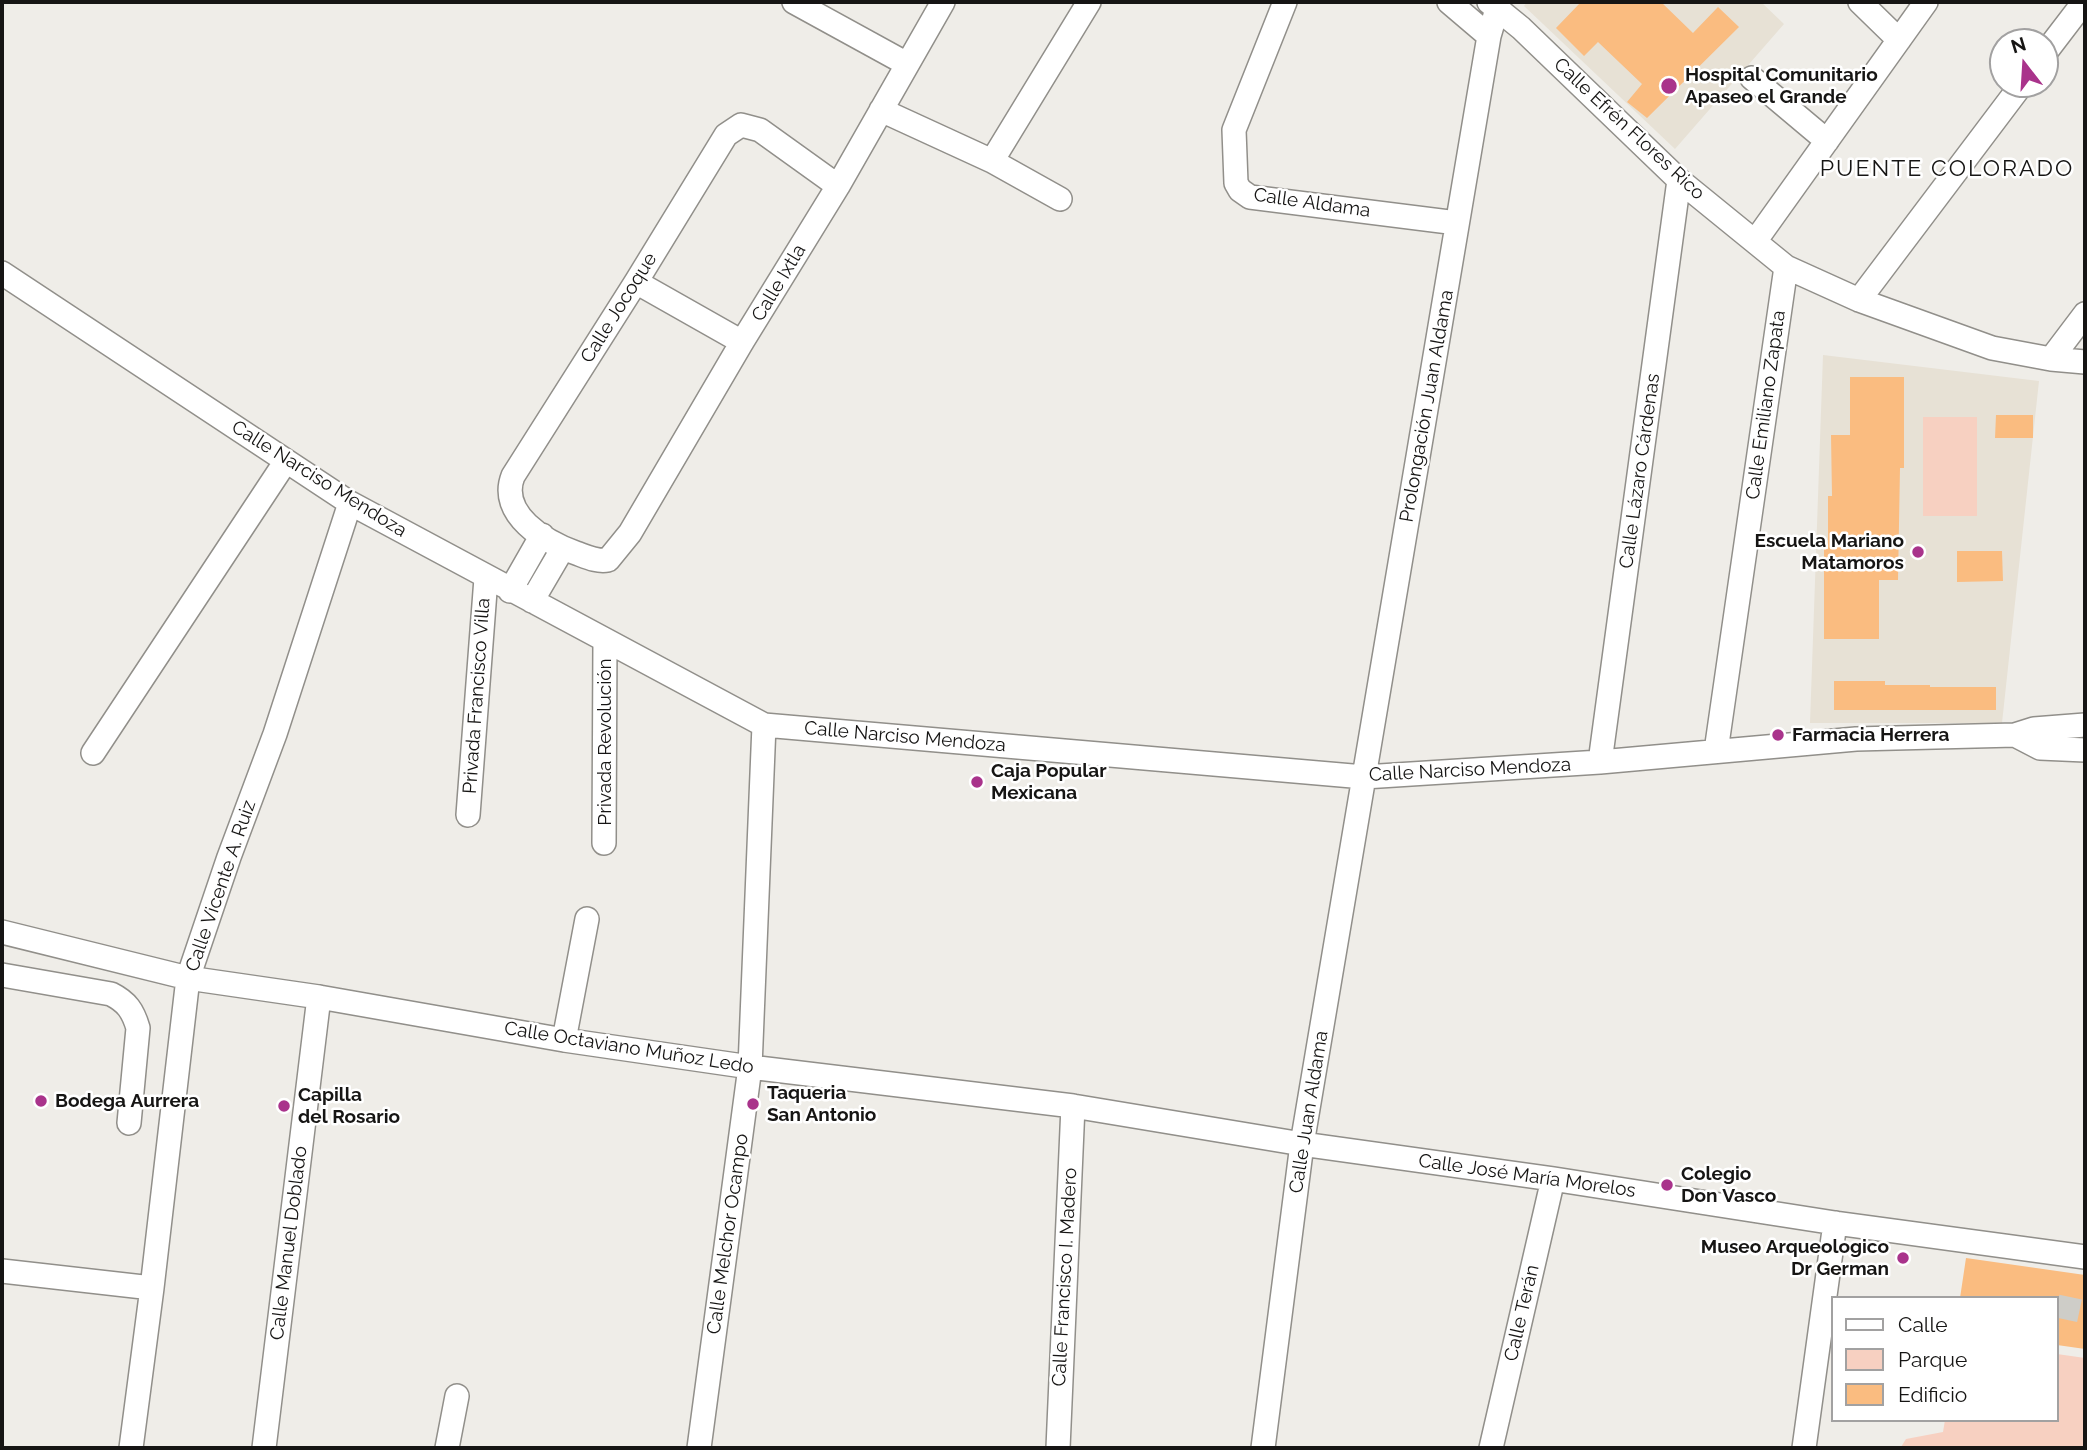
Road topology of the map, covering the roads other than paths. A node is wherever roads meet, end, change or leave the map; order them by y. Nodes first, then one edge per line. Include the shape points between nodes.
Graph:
1 (794, 2) edge
2 (943, 2) edge
3 (1089, 2) edge
4 (1285, 2) edge
5 (1449, 2) edge
6 (1860, 2) edge
7 (1926, 2) edge
8 (2084, 2) edge
9 (1491, 4) edge
10 (1521, 28) junction
11 (2059, 35) edge
12 (1489, 36) junction
13 (1899, 40) junction
14 (907, 64) junction
15 (1752, 78) dead end
16 (2011, 98) edge
17 (881, 110) junction
18 (1827, 141) junction
19 (992, 161) junction
20 (1679, 180) junction
21 (838, 186) junction
22 (1060, 199) dead end
23 (1457, 223) junction
24 (1756, 240) junction
25 (1786, 267) junction
26 (2, 273) edge
27 (636, 282) junction
28 (1859, 300) junction
29 (2085, 314) edge
30 (743, 342) junction
31 (2051, 359) junction
32 (2085, 362) edge
33 (286, 461) junction
34 (350, 503) junction
35 (542, 535) junction
36 (563, 548) junction
37 (486, 578) junction
38 (510, 591) junction
39 (532, 601) junction
40 (605, 640) junction
41 (764, 725) junction
42 (2085, 725) edge
43 (2015, 735) junction
44 (2085, 750) edge
45 (1716, 751) junction
46 (93, 752) dead end
47 (1600, 762) junction
48 (1364, 776) junction
49 (468, 815) dead end
50 (604, 843) dead end
51 (587, 919) dead end
52 (2, 932) edge
53 (2, 975) edge
54 (188, 978) junction
55 (319, 997) junction
56 (564, 1040) junction
57 (750, 1067) junction
58 (1073, 1106) junction
59 (129, 1123) dead end
60 (1302, 1144) junction
61 (1553, 1179) junction
62 (1835, 1223) junction
63 (2085, 1257) edge
64 (2, 1271) edge
65 (152, 1288) junction
66 (457, 1396) dead end
67 (131, 1448) edge
68 (264, 1448) edge
69 (447, 1448) edge
70 (699, 1448) edge
71 (1058, 1448) edge
72 (1263, 1448) edge
73 (1491, 1448) edge
74 (1804, 1448) edge

1 - 14 street
2 - 14 street, Calle Ixtla
3 - 19 street
4 - 23 street, Calle Aldama via 1234,130 1234,172 1240,190 1250,197
5 - 12 street
6 - 13 street
7 - 13 street
8 - 11 street
9 - 10 street, Calle Efrén Flores Rico
9 - 12 street, Prolongación Juan Aldama
10 - 12 street
10 - 20 street, Calle Efrén Flores Rico
12 - 23 street, Prolongación Juan Aldama
13 - 18 street
14 - 17 street, Calle Ixtla
15 - 18 street
16 - 28 street
17 - 19 street
17 - 21 street, Calle Ixtla
18 - 24 street
19 - 22 street
20 - 24 street, Calle Efrén Flores Rico
20 - 47 street, Calle Lázaro Cárdenas
21 - 27 street, Calle Jocoque via 760,130 741,125 726,135
21 - 30 street, Calle Ixtla
23 - 48 street, Prolongación Juan Aldama
24 - 25 street, Calle Efrén Flores Rico
25 - 28 street, Calle Efrén Flores Rico
25 - 45 street, Calle Emiliano Zapata
26 - 33 street, Calle Narciso Mendoza
27 - 30 street
27 - 35 street, Calle Jocoque via 509,486 522,520
28 - 31 street, Calle Efrén Flores Rico via 1992,348
29 - 31 street
30 - 36 street, Calle Ixtla via 630,533 608,560
31 - 32 street, Calle Efrén Flores Rico
33 - 34 street, Calle Narciso Mendoza
33 - 46 street
34 - 37 street, Calle Narciso Mendoza
34 - 54 street, Calle Vicente A. Ruiz via 275,734
35 - 36 street
35 - 38 street
36 - 39 street
37 - 38 street, Calle Narciso Mendoza
37 - 49 street, Privada Francisco Villa
38 - 39 street, Calle Narciso Mendoza
39 - 40 street, Calle Narciso Mendoza
40 - 41 street, Calle Narciso Mendoza
40 - 50 street, Privada Revolución
41 - 48 street, Calle Narciso Mendoza
41 - 57 street, Calle Melchor Ocampo
42 - 43 street, Calle Narciso Mendoza
43 - 44 street, Calle Narciso Mendoza via 2040,748
43 - 45 street, Calle Narciso Mendoza via 1856,739
45 - 47 street, Calle Narciso Mendoza
47 - 48 street, Calle Narciso Mendoza
48 - 60 street, Calle Juan Aldama
51 - 56 street
52 - 54 street, Calle Octaviano Muñoz Ledo
53 - 59 street via 124,1000 138,1028
54 - 55 street, Calle Octaviano Muñoz Ledo
54 - 65 street, Calle Vicente A. Ruiz
55 - 56 street, Calle Octaviano Muñoz Ledo
55 - 68 street, Calle Manuel Doblado
56 - 57 street, Calle Octaviano Muñoz Ledo
57 - 58 street, Calle Octaviano Muñoz Ledo
57 - 70 street, Calle Melchor Ocampo
58 - 60 street, Calle Octaviano Muñoz Ledo
58 - 71 street, Calle Francisco I. Madero
60 - 61 street, Calle José María Morelos
60 - 72 street, Calle Juan Aldama
61 - 62 street, Calle José María Morelos
61 - 73 street, Calle Terán
62 - 63 street, Calle José María Morelos
62 - 74 street
64 - 65 street
65 - 67 street, Calle Vicente A. Ruiz
66 - 69 street

